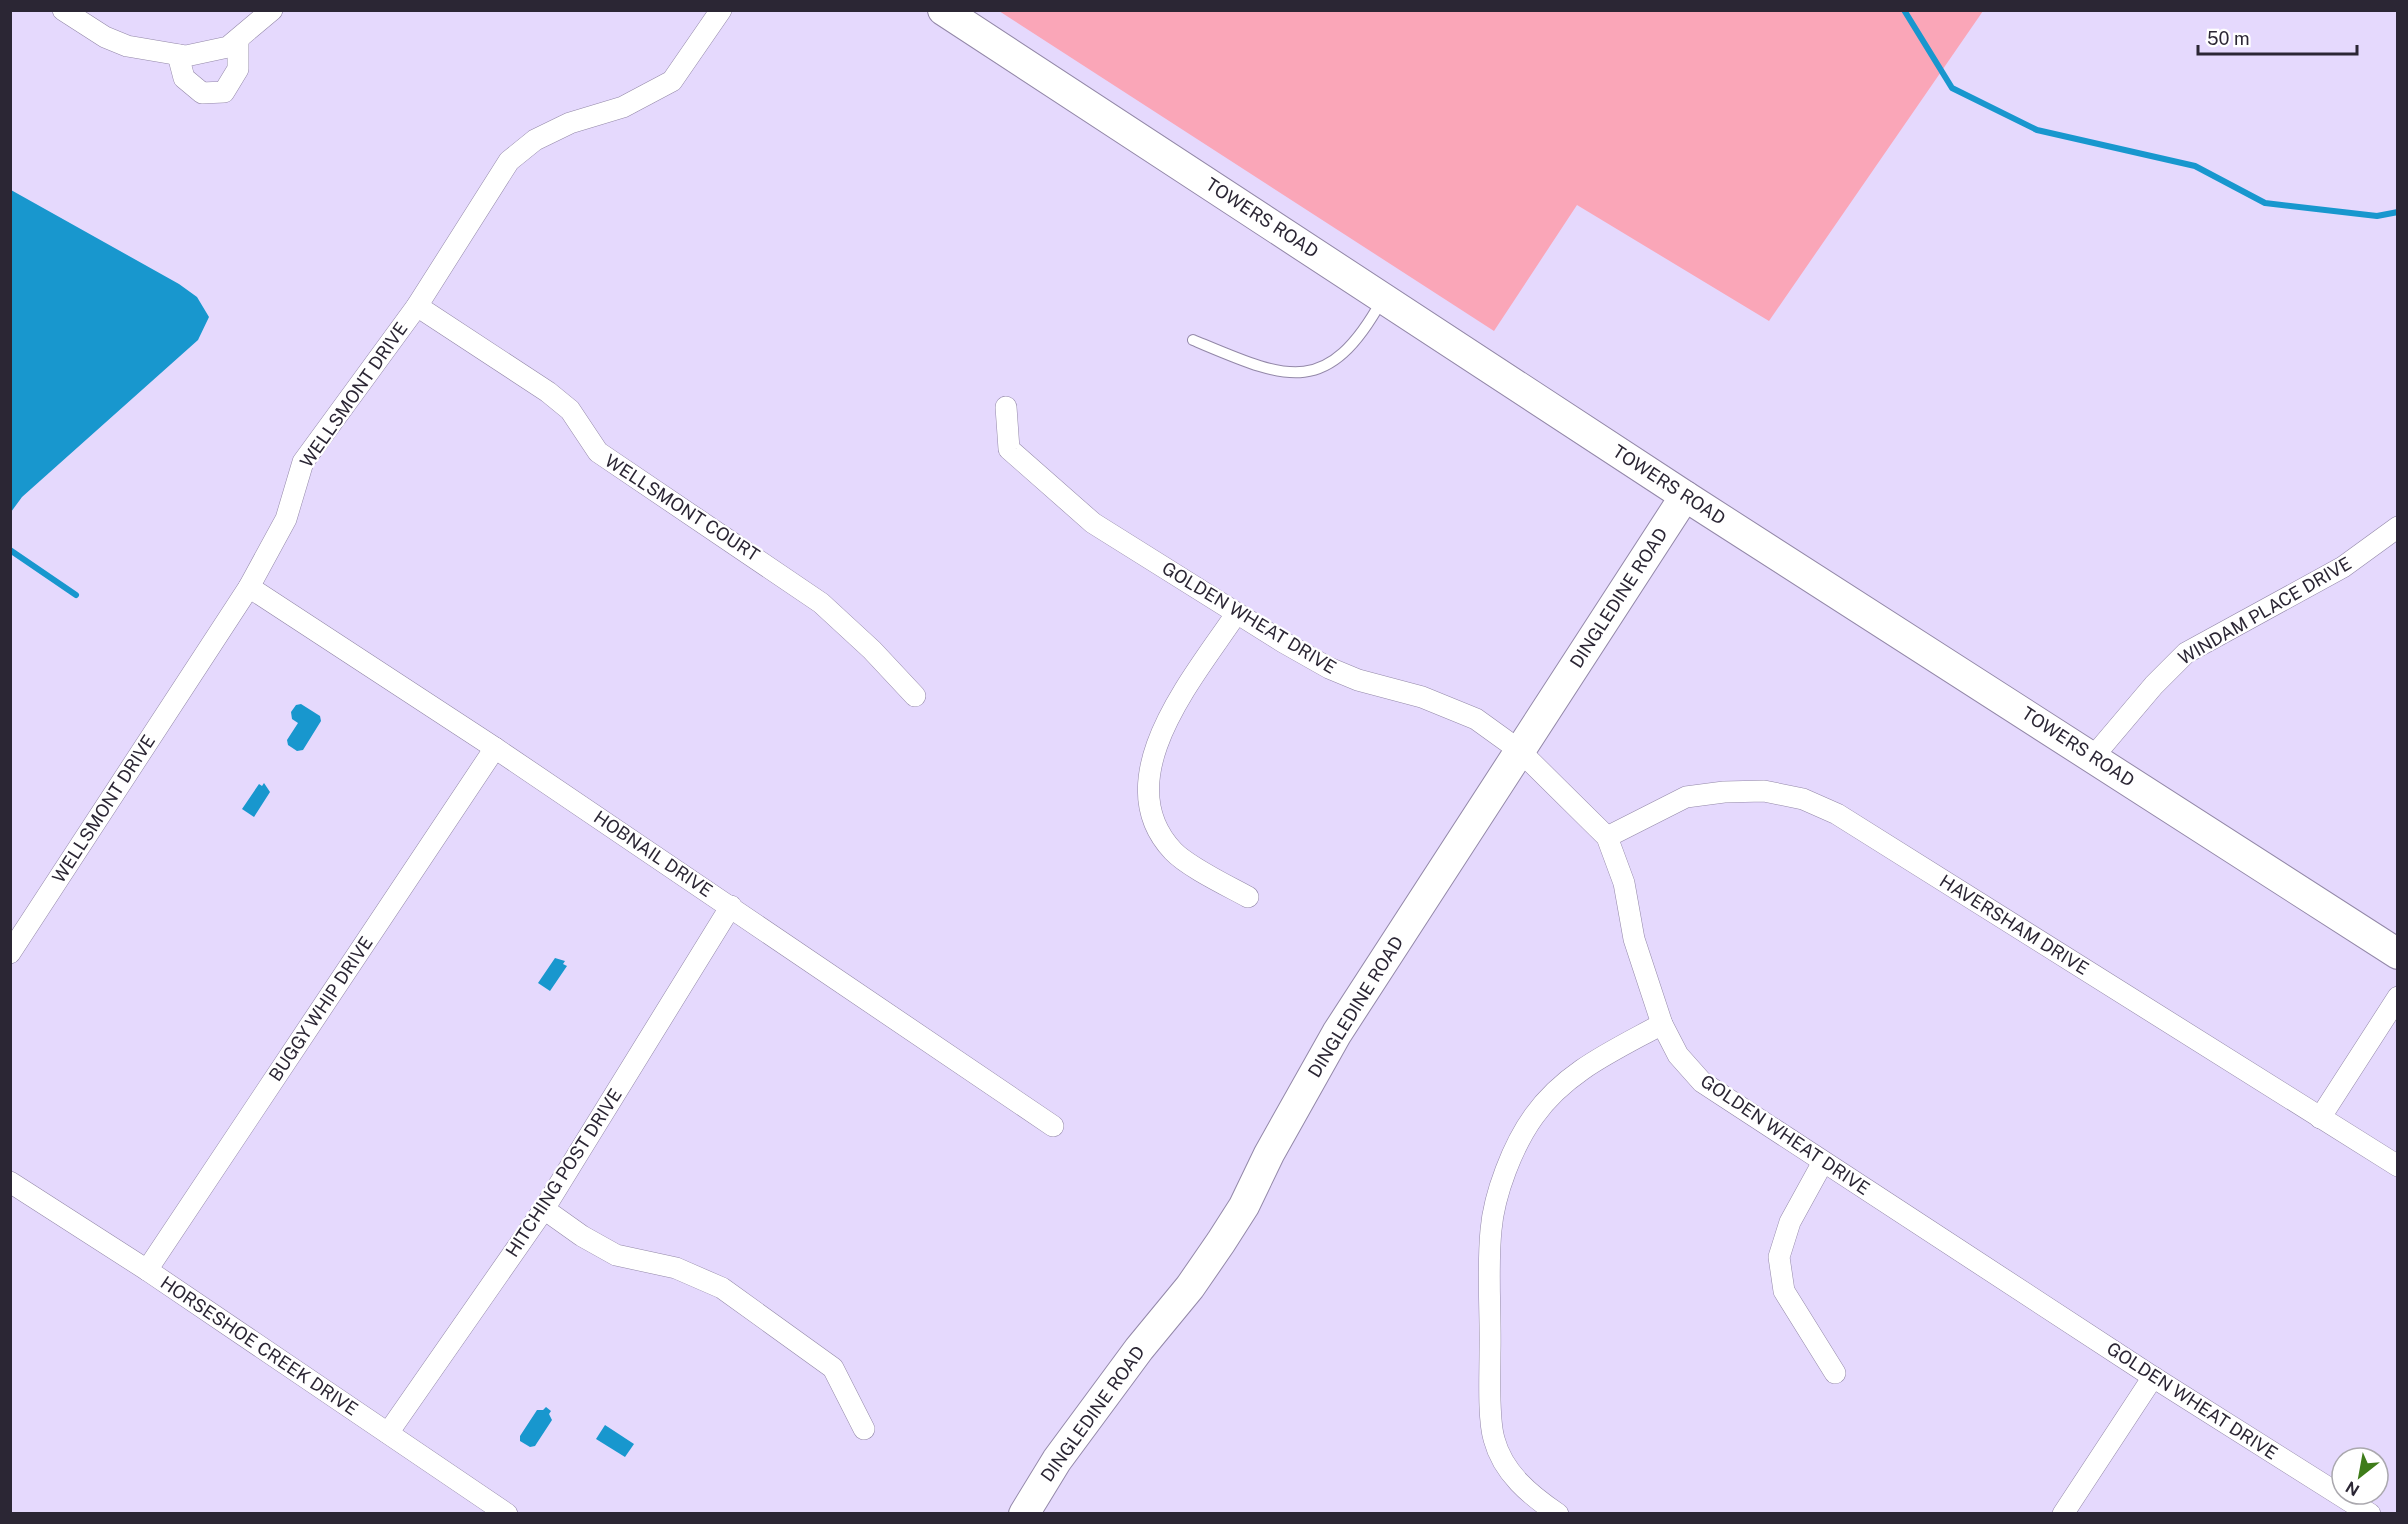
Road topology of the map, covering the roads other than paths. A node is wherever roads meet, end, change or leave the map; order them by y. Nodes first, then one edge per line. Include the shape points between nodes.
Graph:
1 (63, 10) edge
2 (272, 10) edge
3 (722, 10) edge
4 (943, 10) edge
5 (238, 39) junction
6 (178, 55) junction
7 (1384, 298) junction
8 (417, 306) junction
9 (1193, 340) dead end
10 (1005, 407) dead end
11 (1685, 496) junction
12 (2397, 527) edge
13 (249, 587) junction
14 (1236, 614) junction
15 (915, 696) dead end
16 (495, 748) junction
17 (1519, 750) junction
18 (2093, 757) junction
19 (1607, 837) junction
20 (1248, 897) dead end
21 (731, 906) junction
22 (10, 953) edge
23 (2397, 954) edge
24 (2397, 997) edge
25 (1662, 1024) junction
26 (2320, 1118) junction
27 (1053, 1126) dead end
28 (1823, 1162) junction
29 (2397, 1166) edge
30 (10, 1182) edge
31 (544, 1209) junction
32 (147, 1270) junction
33 (1835, 1372) dead end
34 (2153, 1377) junction
35 (864, 1429) dead end
36 (388, 1433) junction
37 (507, 1514) edge
38 (1024, 1514) edge
39 (1558, 1514) edge
40 (2063, 1514) edge
41 (2370, 1514) edge

1 - 6 street via 127,46
2 - 5 street
3 - 8 street, WELLSMONT DRIVE via 672,81 623,107 570,123 535,140 509,161
4 - 7 main road, TOWERS ROAD
5 - 6 street via 228,47
5 - 6 street via 238,69 224,92 202,93 184,78
7 - 9 lane via 1366,328 1340,358 1307,371 1274,370
7 - 11 main road, TOWERS ROAD
8 - 13 street, WELLSMONT DRIVE via 303,462 286,519
8 - 15 street, WELLSMONT COURT via 548,392 570,410 598,452 821,603
10 - 14 street, GOLDEN WHEAT DRIVE via 1009,449 1093,523
11 - 17 main road, DINGLEDINE ROAD
11 - 18 main road, TOWERS ROAD
12 - 18 street, WINDAM PLACE DRIVE via 2343,567 2186,653
13 - 16 street, HOBNAIL DRIVE
13 - 22 street, WELLSMONT DRIVE
14 - 17 street, GOLDEN WHEAT DRIVE via 1329,668 1476,718
14 - 20 street via 1158,739 1149,788 1153,818 1175,854
16 - 21 street, HOBNAIL DRIVE
16 - 32 street, BUGGY WHIP DRIVE
17 - 19 street, GOLDEN WHEAT DRIVE
17 - 38 main road, DINGLEDINE ROAD via 1337,1033 1221,1242 1191,1287 1139,1349 1057,1460
18 - 23 main road, TOWERS ROAD
19 - 25 street, GOLDEN WHEAT DRIVE via 1624,883 1634,939
19 - 26 street, HAVERSHAM DRIVE via 1686,797 1764,791 1803,799 1837,814
21 - 27 street, HOBNAIL DRIVE
21 - 31 street, HITCHING POST DRIVE
24 - 26 street
25 - 28 street, GOLDEN WHEAT DRIVE via 1678,1055 1702,1082
25 - 39 street via 1577,1071 1548,1098 1517,1145 1505,1173 1491,1228 1490,1380 1494,1439 1508,1470 1531,1496
26 - 29 street, HAVERSHAM DRIVE
28 - 33 street via 1790,1222 1779,1257 1784,1291
28 - 34 street, GOLDEN WHEAT DRIVE
30 - 32 street, HORSESHOE CREEK DRIVE
31 - 35 street via 616,1255 676,1268 722,1288 833,1368
31 - 36 street, HITCHING POST DRIVE
32 - 36 street, HORSESHOE CREEK DRIVE
34 - 40 street
34 - 41 street, GOLDEN WHEAT DRIVE
36 - 37 street, HORSESHOE CREEK DRIVE

